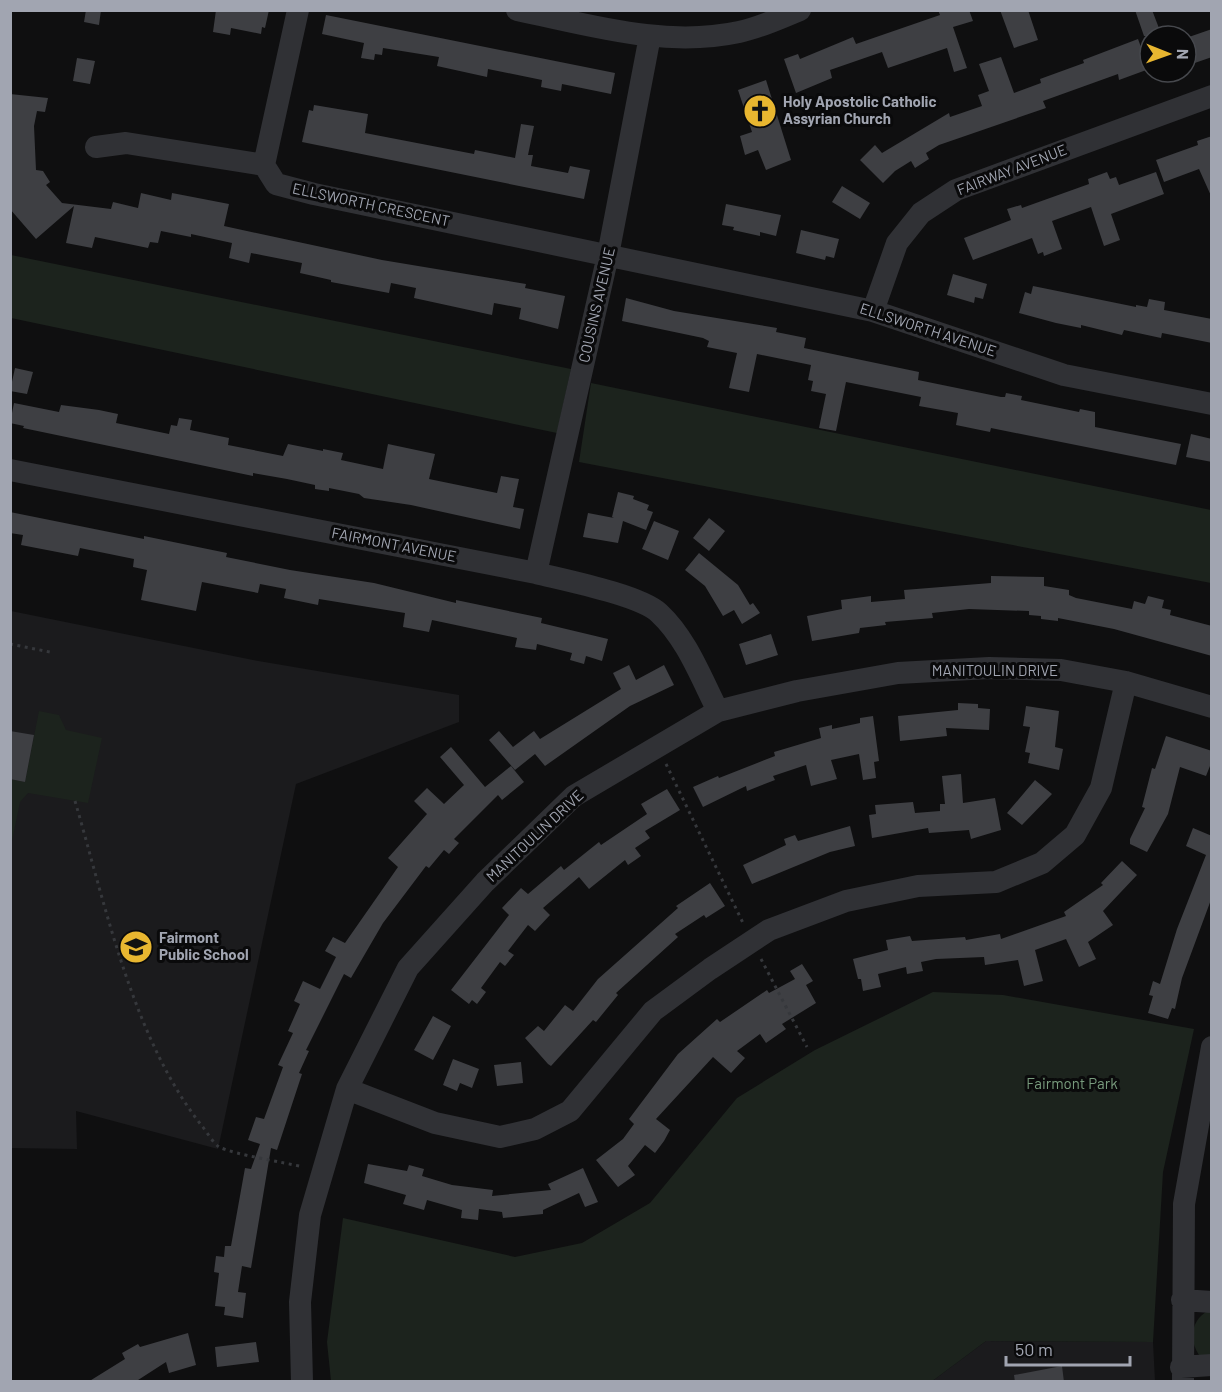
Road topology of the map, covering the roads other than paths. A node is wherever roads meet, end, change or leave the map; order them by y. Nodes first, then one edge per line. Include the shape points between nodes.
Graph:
1 (298, 10) edge
2 (517, 10) edge
3 (800, 10) edge
4 (650, 36) junction
5 (1212, 96) edge
6 (96, 147) dead end
7 (264, 165) junction
8 (608, 255) junction
9 (873, 310) junction
10 (1212, 404) edge
11 (10, 470) edge
12 (536, 573) junction
13 (1126, 682) junction
14 (1212, 707) edge
15 (718, 711) junction
16 (1211, 1049) edge
17 (347, 1089) junction
18 (1182, 1300) junction
19 (1212, 1302) edge
20 (1212, 1365) edge
21 (1182, 1375) edge
22 (302, 1382) edge

1 - 7 street
2 - 4 street
3 - 4 street via 740,32 689,38
4 - 8 street, COUSINS AVENUE
5 - 9 street, FAIRWAY AVENUE via 956,190 921,213 897,243
6 - 7 street via 126,143
7 - 8 street, ELLSWORTH CRESCENT via 276,184 314,194
8 - 9 street, ELLSWORTH AVENUE
8 - 12 street, COUSINS AVENUE
9 - 10 street, ELLSWORTH AVENUE via 1064,375
11 - 12 street, FAIRMONT AVENUE
12 - 15 street, FAIRMONT AVENUE via 616,593 657,611 684,644
13 - 14 street, MANITOULIN DRIVE
13 - 15 street, MANITOULIN DRIVE via 1061,670 989,668 898,673 797,691
13 - 17 street via 1101,788 1075,835 1042,863 996,882 918,886 846,901 769,930 653,1011 570,1111 536,1129 500,1137 490,1135 435,1123
15 - 17 street, MANITOULIN DRIVE via 574,796 477,890 408,968
16 - 18 street via 1184,1204
17 - 22 street, MANITOULIN DRIVE via 310,1215 300,1302
18 - 19 street
18 - 21 street
20 - 21 street

